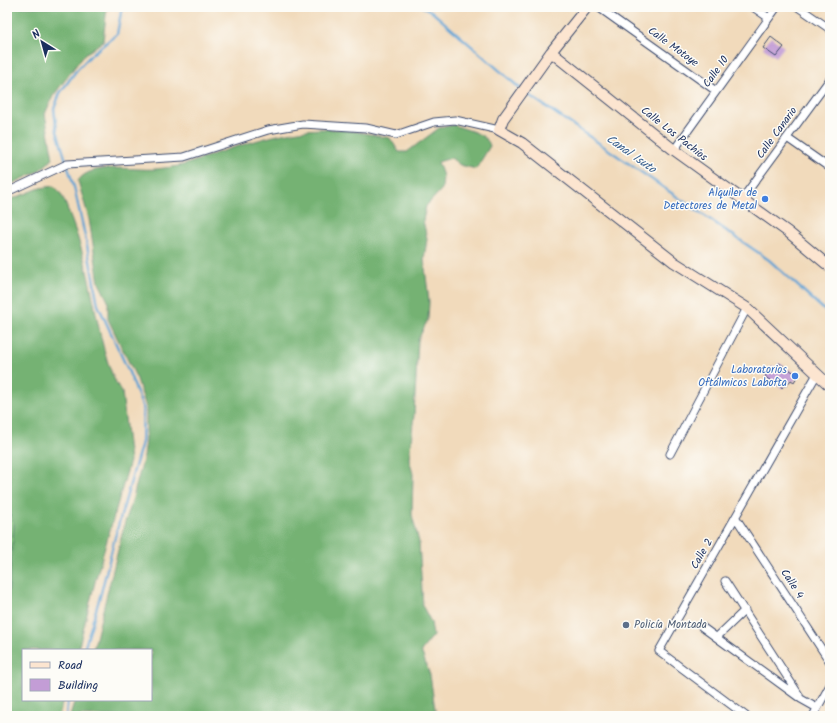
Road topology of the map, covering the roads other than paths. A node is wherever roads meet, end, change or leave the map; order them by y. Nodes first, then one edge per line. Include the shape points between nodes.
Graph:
1 (587, 7) edge
2 (598, 7) edge
3 (753, 7) edge
4 (778, 7) edge
5 (798, 7) edge
6 (769, 18) junction
7 (830, 29) edge
8 (552, 52) junction
9 (830, 79) edge
10 (716, 91) junction
11 (499, 130) junction
12 (787, 138) junction
13 (674, 150) junction
14 (830, 168) edge
15 (7, 192) edge
16 (742, 199) junction
17 (830, 267) edge
18 (747, 308) junction
19 (817, 374) junction
20 (830, 386) edge
21 (670, 454) dead end
22 (736, 518) junction
23 (725, 581) dead end
24 (745, 610) junction
25 (702, 627) dead end
26 (717, 637) junction
27 (830, 662) edge
28 (830, 685) edge
29 (801, 699) junction
30 (817, 708) junction
31 (746, 716) edge
32 (813, 716) edge

1 - 8 street
2 - 10 street, Calle Motoye
3 - 6 street
4 - 6 street, Calle 10
5 - 7 street
6 - 10 street, Calle 10
8 - 11 street via 503,119
8 - 13 street, Calle Los Pachíos
9 - 12 street, Calle Canario
10 - 13 street, Calle 10
11 - 15 street via 455,120 434,122 396,135 366,128 303,124 268,130 184,157 67,164
11 - 18 street via 522,143 674,262
12 - 14 street
12 - 16 street, Calle Canario
13 - 16 street, Calle Los Pachíos
16 - 17 street, Calle Los Pachíos via 788,232
18 - 19 street
18 - 21 street
19 - 20 street
19 - 22 street, Calle 2
22 - 27 street, Calle 4
22 - 31 street, Calle 2 via 659,651
23 - 24 street
24 - 26 street
24 - 29 street
25 - 26 street
26 - 29 street
28 - 30 street
29 - 30 street
30 - 32 street

